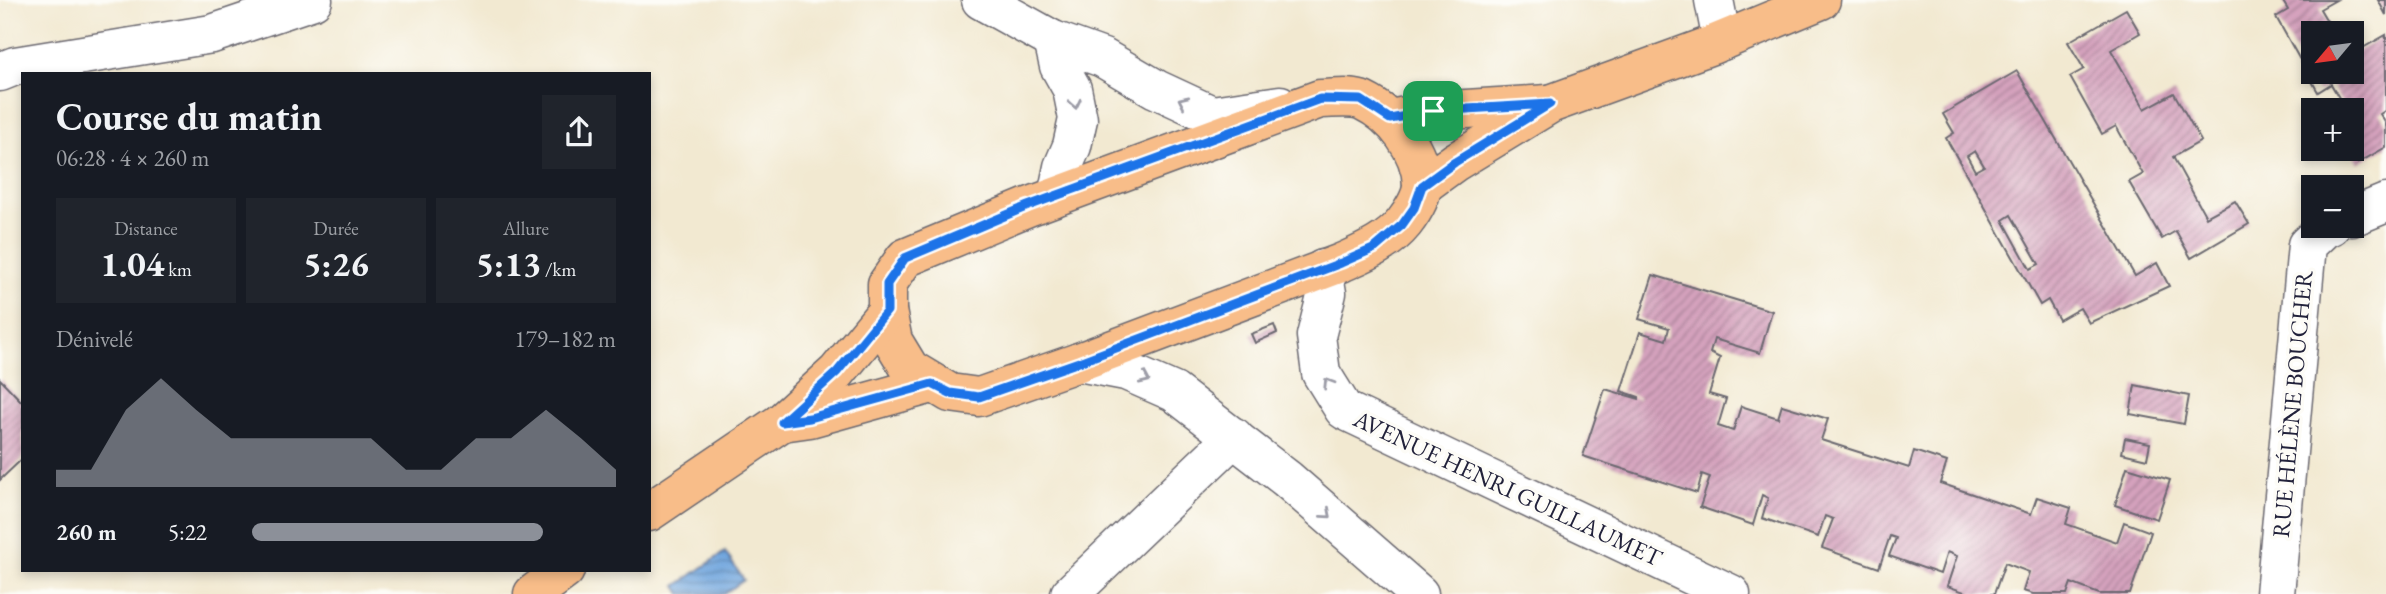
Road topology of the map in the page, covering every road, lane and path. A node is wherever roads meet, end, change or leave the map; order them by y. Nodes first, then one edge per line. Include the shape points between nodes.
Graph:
1 (981, 0) edge
2 (1714, 0) edge
3 (1821, 0) edge
4 (293, 3) edge
5 (1053, 40) junction
6 (1722, 41) junction
7 (0, 72) edge
8 (1320, 99) junction
9 (1550, 104) junction
10 (1390, 119) junction
11 (1422, 186) junction
12 (1057, 196) junction
13 (2386, 203) edge
14 (2364, 212) edge
15 (2314, 238) edge
16 (1323, 269) junction
17 (887, 311) junction
18 (1079, 362) junction
19 (932, 384) junction
20 (782, 422) junction
21 (1234, 437) junction
22 (651, 511) edge
23 (562, 572) edge
24 (533, 594) edge
25 (1070, 594) edge
26 (1419, 594) edge
27 (1731, 594) edge
28 (2275, 594) edge

1 - 5 street
2 - 6 street
3 - 6 main road
4 - 7 street via 212,34 15,65
8 -> 5 street via 1212,115 1103,58
5 -> 12 street via 1078,119
6 - 9 main road
8 - 10 main road via 1361,100
8 - 12 main road
9 - 10 main road
9 - 11 main road
10 - 11 main road via 1413,148
11 - 16 main road via 1402,225 1375,248
12 - 17 main road via 905,258 887,284
13 - 14 street
15 - 28 street, RUE HÉLÈNE BOUCHER via 2307,245
16 - 18 main road
27 -> 16 street, AVENUE HENRI GUILLAUMET via 1344,410 1321,373 1316,337 1327,293
17 - 19 main road via 893,341 910,369
17 - 20 main road via 837,372
18 - 19 main road via 979,397 950,393
18 -> 21 street via 1126,371 1174,392
19 - 20 main road
20 - 22 main road
21 - 25 street
21 -> 26 street
23 - 24 main road

